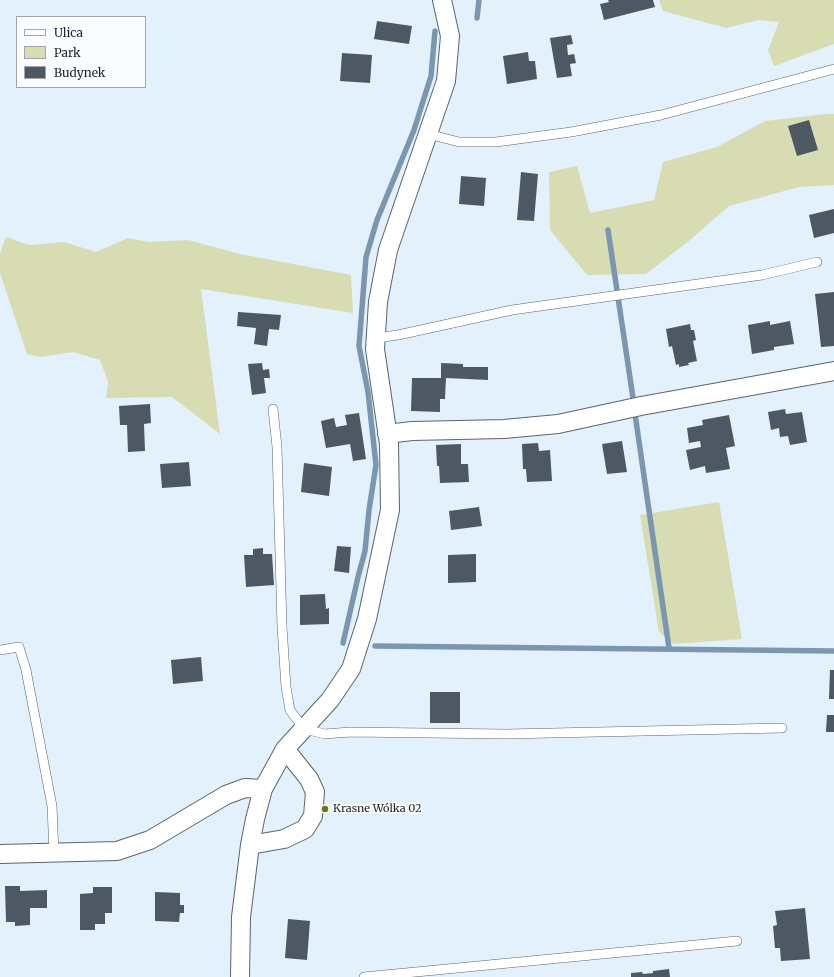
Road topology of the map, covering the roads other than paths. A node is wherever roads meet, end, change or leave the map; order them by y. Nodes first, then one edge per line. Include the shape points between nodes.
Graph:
1 (442, 0) edge
2 (834, 69) edge
3 (428, 134) junction
4 (817, 262) dead end
5 (376, 338) junction
6 (834, 371) edge
7 (273, 409) dead end
8 (387, 434) junction
9 (0, 650) edge
10 (782, 728) dead end
11 (304, 729) junction
12 (285, 749) junction
13 (263, 789) junction
14 (250, 845) junction
15 (54, 853) junction
16 (0, 854) edge
17 (737, 941) dead end
18 (240, 977) edge
19 (364, 977) edge

1 - 3 street via 450,36 446,81
2 - 3 lane via 660,115 570,132 496,142 458,142
3 - 5 street via 388,250 378,302
4 - 5 lane via 762,275 512,310
5 - 8 street via 375,349
6 - 8 street via 641,406 558,424 504,430 412,431
7 - 11 lane via 277,447 286,687 290,710
8 - 11 street via 390,510 367,619 351,669 330,700
9 - 15 lane via 20,647 52,806
10 - 11 lane via 506,734 325,734
11 - 12 street
12 - 13 street
12 - 14 street via 309,779 315,792 313,816 305,829 284,839
13 - 14 street
13 - 15 street via 245,788 226,795 150,840 124,849
14 - 18 street via 241,917
15 - 16 street
17 - 19 lane

